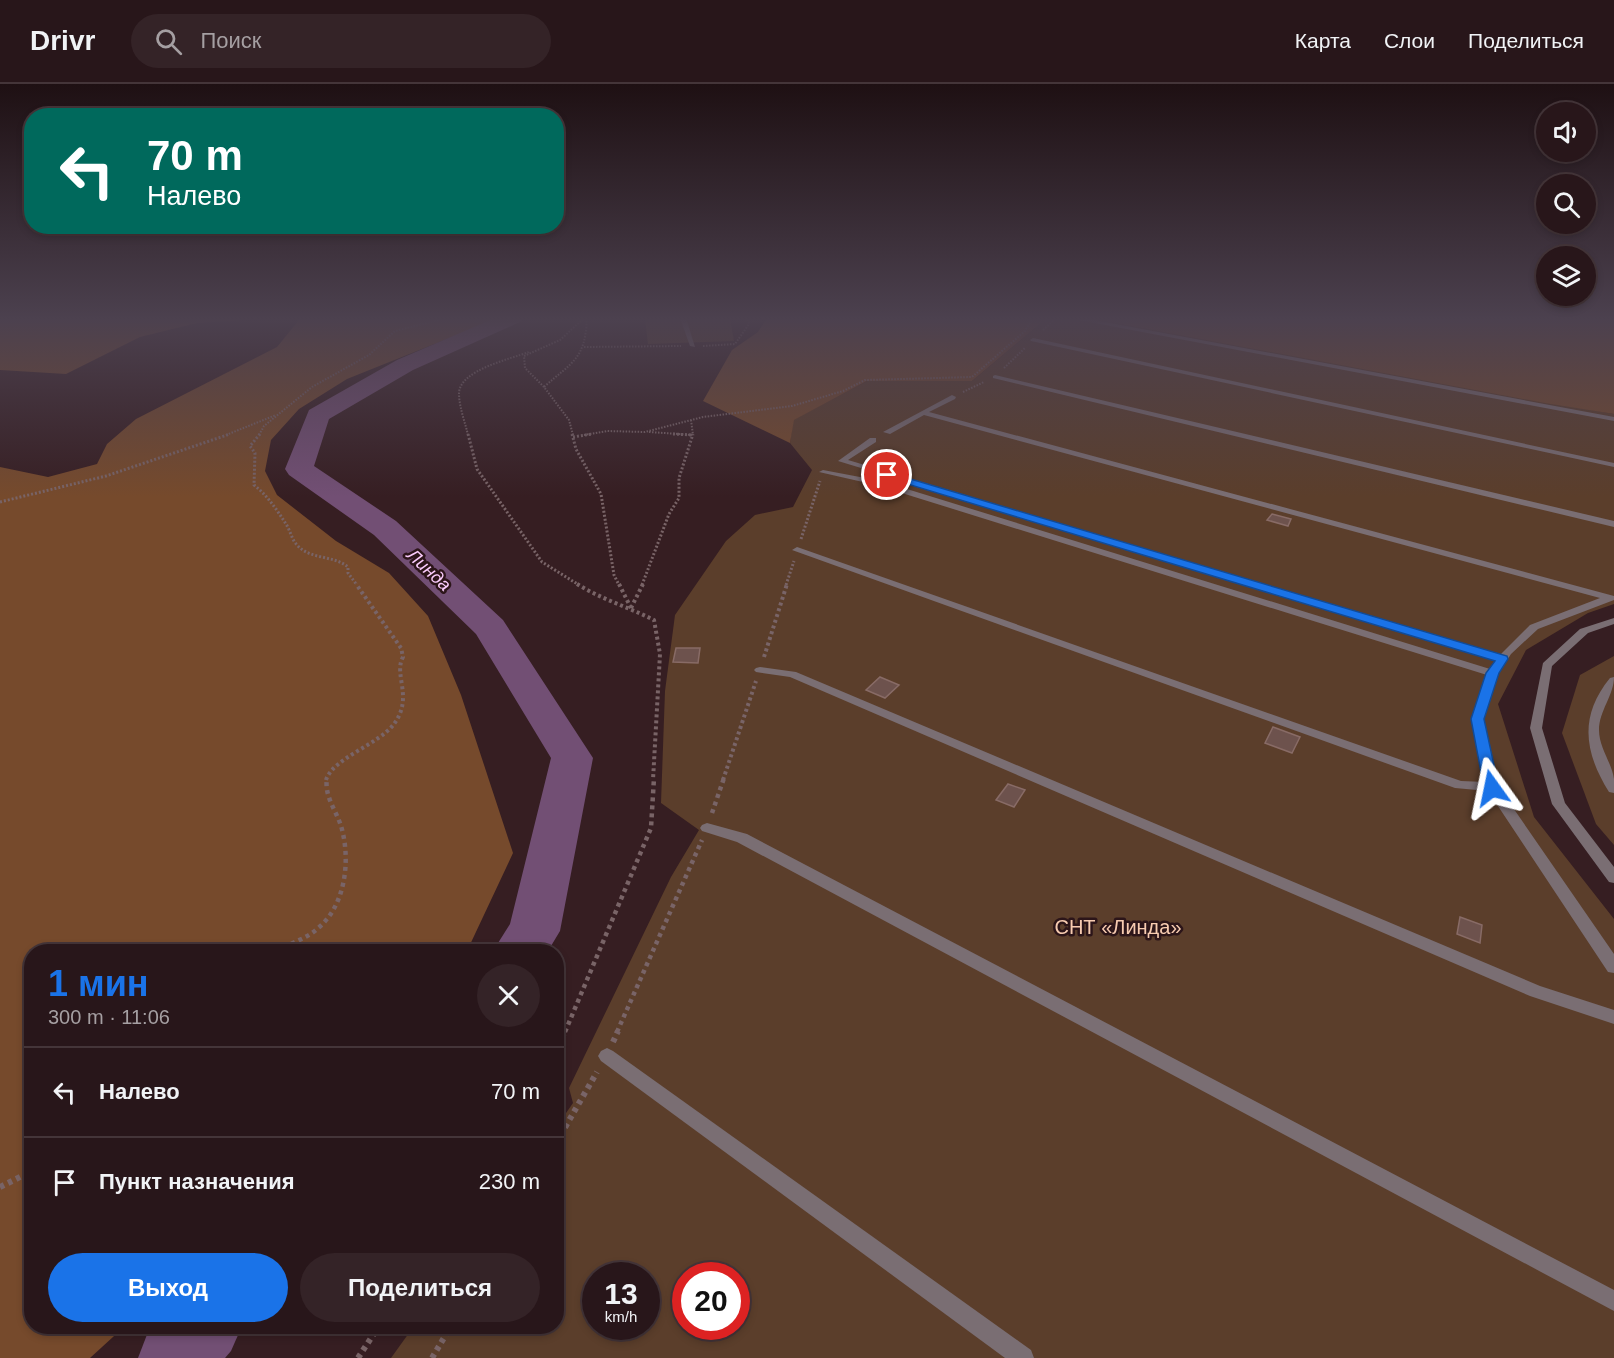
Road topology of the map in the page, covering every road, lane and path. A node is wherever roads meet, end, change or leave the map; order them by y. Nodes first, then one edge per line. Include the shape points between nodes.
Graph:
1 (329, 377) edge
2 (468, 377) edge
3 (534, 377) edge
4 (555, 377) edge
5 (956, 377) edge
6 (994, 377) edge
7 (997, 377) edge
8 (1207, 377) edge
9 (1391, 377) edge
10 (544, 387) junction
11 (952, 397) joint
12 (924, 413) junction
13 (276, 415) junction
14 (1614, 419) edge
15 (691, 420) junction
16 (645, 432) junction
17 (887, 432) dead end
18 (693, 435) junction
19 (573, 437) junction
20 (873, 440) dead end
21 (1614, 465) edge
22 (824, 472) joint
23 (0, 502) edge
24 (1614, 524) edge
25 (797, 550) junction
26 (1612, 597) edge
27 (631, 608) junction
28 (1614, 621) edge
29 (1502, 659) junction
30 (760, 670) junction
31 (1492, 673) junction
32 (1614, 680) edge
33 (1492, 788) junction
34 (1614, 789) edge
35 (707, 828) junction
36 (1614, 878) edge
37 (290, 944) edge
38 (1614, 967) edge
39 (1614, 1017) edge
40 (564, 1033) edge
41 (607, 1056) junction
42 (564, 1129) edge
43 (24, 1175) edge
44 (0, 1187) edge
45 (1614, 1301) edge
46 (374, 1334) edge
47 (446, 1334) edge
48 (358, 1358) edge
49 (432, 1358) edge
50 (1023, 1358) edge

1 - 13 path
2 - 27 path via 459,391 460,404 477,469 543,562 598,597
3 - 10 path
4 - 10 path
5 - 15 path via 866,380 792,406
6 - 11 path
7 - 24 street
8 - 21 street
9 - 14 street
10 - 19 path via 569,420
11 - 12 street
12 - 17 street
12 - 26 street
13 - 23 path via 164,460
13 - 37 path via 250,446 255,453 254,485 268,497 297,546 348,567 348,573 401,648 403,657 399,664 405,691 401,714 392,727 328,774 326,787 340,823 347,872 320,927
15 - 16 path
15 - 18 path
16 - 18 path
16 - 19 path via 607,431
18 - 27 path via 679,478 679,498
19 - 27 path via 602,494 614,575
20 - 29 street via 842,461
22 - 25 path
22 - 31 street via 878,483
25 - 30 path
25 - 33 street via 1461,785
26 - 29 street via 1534,627
27 - 40 path via 654,620 660,654 651,828
28 - 36 street via 1584,631 1547,665 1536,728 1559,804
29 - 31 street
30 - 35 path
30 - 39 street via 792,674 1536,991
31 - 33 street via 1478,719
32 - 34 street via 1607,688 1592,729 1607,781
33 - 38 street
35 - 41 path
35 - 45 street via 742,838
41 - 42 path
41 - 50 street
43 - 44 path
46 - 48 path
47 - 49 path

